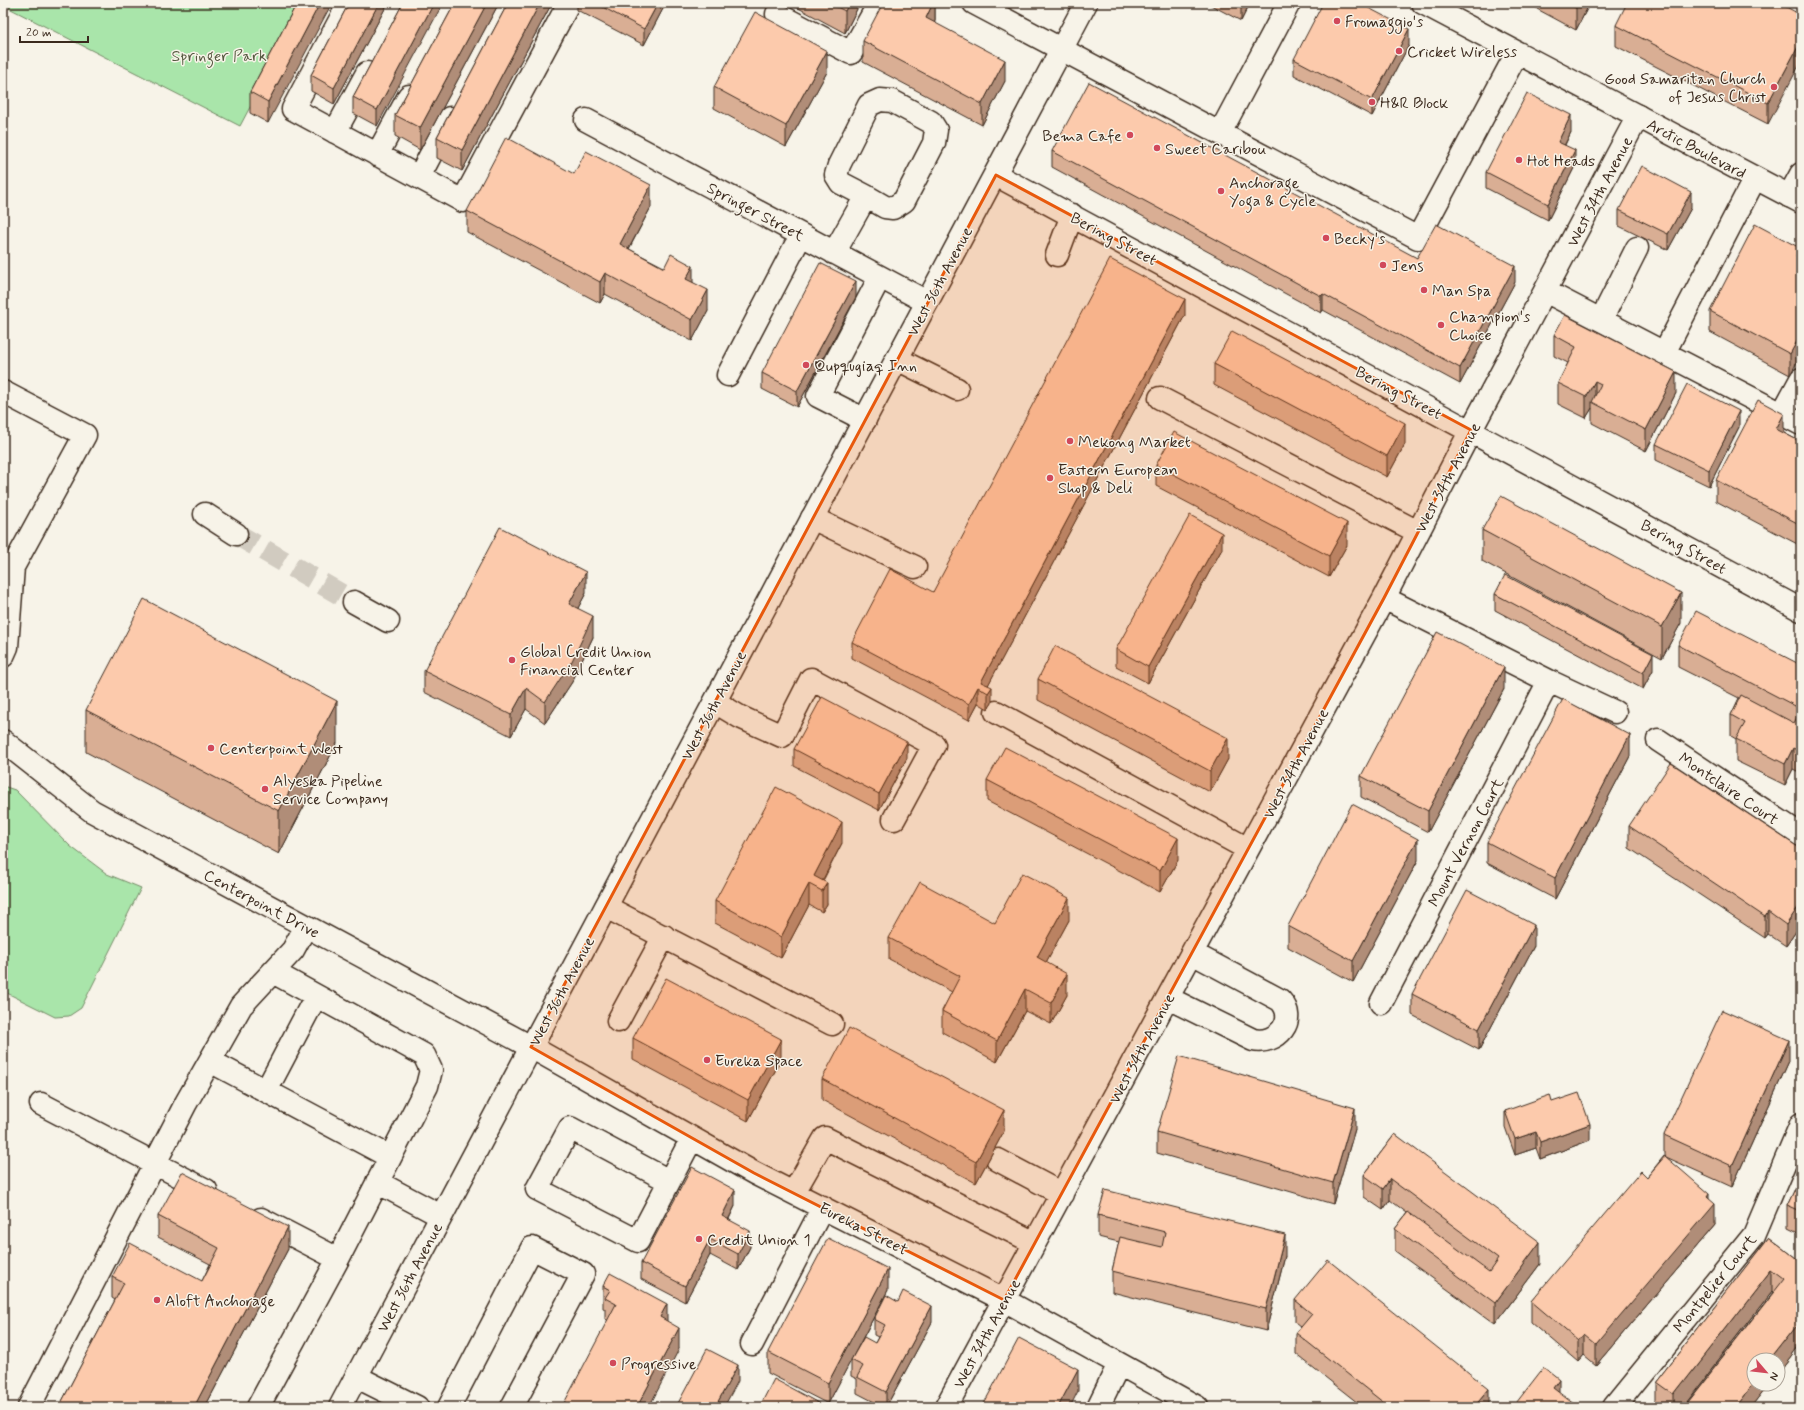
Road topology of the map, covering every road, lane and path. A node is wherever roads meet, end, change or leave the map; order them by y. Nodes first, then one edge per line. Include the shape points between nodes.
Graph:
1 (349, 3) edge
2 (569, 3) edge
3 (879, 3) edge
4 (974, 3) edge
5 (1086, 3) edge
6 (1289, 3) edge
7 (1423, 3) edge
8 (1785, 3) edge
9 (1801, 12) edge
10 (777, 14) dead end
11 (1062, 49) junction
12 (1517, 53) junction
13 (375, 57) edge
14 (419, 79) edge
15 (459, 102) edge
16 (1638, 116) junction
17 (586, 120) dead end
18 (335, 132) junction
19 (1220, 133) junction
20 (377, 155) junction
21 (1801, 174) edge
22 (996, 175) junction
23 (419, 177) junction
24 (1755, 178) junction
25 (866, 196) junction
26 (1795, 199) edge
27 (1072, 215) junction
28 (801, 235) junction
29 (1637, 248) dead end
30 (834, 253) junction
31 (1057, 255) dead end
32 (880, 277) junction
33 (1545, 292) junction
34 (927, 302) junction
35 (1601, 320) junction
36 (1664, 353) junction
37 (897, 358) junction
38 (728, 375) dead end
39 (1801, 379) edge
40 (956, 389) dead end
41 (3, 392) edge
42 (1160, 398) dead end
43 (1792, 419) edge
44 (864, 420) junction
45 (1471, 430) junction
46 (205, 514) dead end
47 (812, 518) junction
48 (1418, 532) junction
49 (236, 534) tunnel mouth
50 (915, 567) dead end
51 (1384, 598) junction
52 (354, 602) tunnel mouth
53 (1801, 610) edge
54 (388, 621) dead end
55 (3, 656) edge
56 (1548, 682) junction
57 (715, 702) junction
58 (996, 712) dead end
59 (1616, 712) dead end
60 (803, 735) edge
61 (782, 736) junction
62 (1658, 740) dead end
63 (3, 741) edge
64 (894, 819) dead end
65 (1801, 835) edge
66 (1248, 849) junction
67 (606, 907) junction
68 (306, 926) junction
69 (664, 936) junction
70 (1192, 953) junction
71 (273, 972) junction
72 (316, 996) junction
73 (1168, 998) junction
74 (1381, 1003) dead end
75 (618, 1021) dead end
76 (832, 1024) dead end
77 (532, 1047) junction
78 (210, 1061) junction
79 (266, 1091) junction
80 (41, 1104) dead end
81 (1801, 1124) edge
82 (692, 1138) junction
83 (390, 1157) junction
84 (998, 1160) dead end
85 (155, 1164) junction
86 (670, 1181) junction
87 (377, 1182) junction
88 (794, 1192) junction
89 (1062, 1194) junction
90 (226, 1200) edge
91 (823, 1207) junction
92 (247, 1211) edge
93 (442, 1216) junction
94 (1035, 1243) junction
95 (338, 1259) junction
96 (1004, 1300) junction
97 (752, 1344) dead end
98 (1119, 1364) junction
99 (357, 1376) junction
100 (29, 1407) edge
101 (258, 1407) edge
102 (340, 1407) edge
103 (417, 1407) edge
104 (449, 1407) edge
105 (512, 1407) edge
106 (946, 1407) edge
107 (1098, 1407) edge
108 (1197, 1407) edge
109 (1614, 1407) edge

1 - 18 street via 293,109
2 - 23 street via 462,201
3 - 10 street via 851,53
4 - 11 street
5 - 11 street, West 36th Avenue
6 - 19 street
7 - 12 street, Arctic Boulevard
8 - 9 street
11 - 19 street
11 - 22 street, West 36th Avenue
12 - 16 street, Arctic Boulevard
12 - 19 street via 1418,238
13 - 18 street
14 - 20 street
15 - 23 street
16 - 24 street, Arctic Boulevard
16 - 33 street, West 34th Avenue
17 - 28 street, Springer Street
18 - 20 street
20 - 23 street
21 - 26 street
22 - 27 street, Bering Street
22 - 34 street, West 36th Avenue
24 - 26 street, Arctic Boulevard
24 - 36 street
25 - 25 street via 885,207 894,208 904,201 934,143 936,130 931,122 892,101 880,100 869,106 836,175 841,183
25 - 30 street
27 - 31 street
27 - 45 street, Bering Street
28 - 30 street, Springer Street
28 - 38 street
29 - 35 street
30 - 32 street, Springer Street
32 - 34 street, Springer Street
32 - 44 street via 818,396
33 - 35 street
33 - 45 street, West 34th Avenue
34 - 37 street, West 36th Avenue
35 - 36 street
36 - 43 street
37 - 40 street
37 - 44 street, West 36th Avenue
39 - 43 street
41 - 55 street via 85,435 13,567 8,647
42 - 48 street
44 - 47 street, West 36th Avenue
45 - 48 street, West 34th Avenue
45 - 53 street, Bering Street
46 - 49 street
47 - 50 street
47 - 57 street, West 36th Avenue
48 - 51 street, West 34th Avenue
51 - 56 street
51 - 66 street, West 34th Avenue
52 - 54 street
56 - 59 street
56 - 74 street, Mount Vernon Court
57 - 61 street via 740,717
57 - 67 street, West 36th Avenue
58 - 66 street
60 - 61 street via 793,738
61 - 64 street via 811,679 827,698 934,745
62 - 65 street, Montclaire Court
63 - 68 street, Centerpoint Drive via 92,811
66 - 70 street, West 34th Avenue
67 - 69 street
67 - 77 street, West 36th Avenue
68 - 71 street via 293,950
68 - 77 street, Centerpoint Drive
69 - 75 street
69 - 76 street
70 - 73 street, West 34th Avenue
70 - 73 street via 1280,1000 1286,1005 1286,1026 1271,1038 1261,1042
71 - 72 street
71 - 78 street via 241,1006
72 - 79 street
72 - 83 street via 424,1055 431,1070 427,1086
73 - 89 street, West 34th Avenue
77 - 82 street, Eureka Street
77 - 93 street, West 36th Avenue
78 - 79 street
78 - 85 street
79 - 83 street
80 - 85 street
81 - 109 street, Montpelier Court via 1754,1234
82 - 86 street
82 - 88 street, Eureka Street
83 - 87 street
84 - 89 street
85 - 90 street
85 - 100 street
86 - 86 street via 638,1241 537,1189 570,1128
87 - 93 street
87 - 95 street
88 - 91 street, Eureka Street
88 - 94 street via 825,1138
89 - 94 street, West 34th Avenue
91 - 96 street, Eureka Street
91 - 97 street
92 - 95 street
93 - 99 street, West 36th Avenue
94 - 96 street, West 34th Avenue
95 - 101 street
96 - 98 street, Eureka Street
96 - 106 street, West 34th Avenue
98 - 107 street
98 - 108 street, Eureka Street
99 - 102 street, West 36th Avenue
99 - 103 street
104 - 105 street via 532,1248 583,1274

